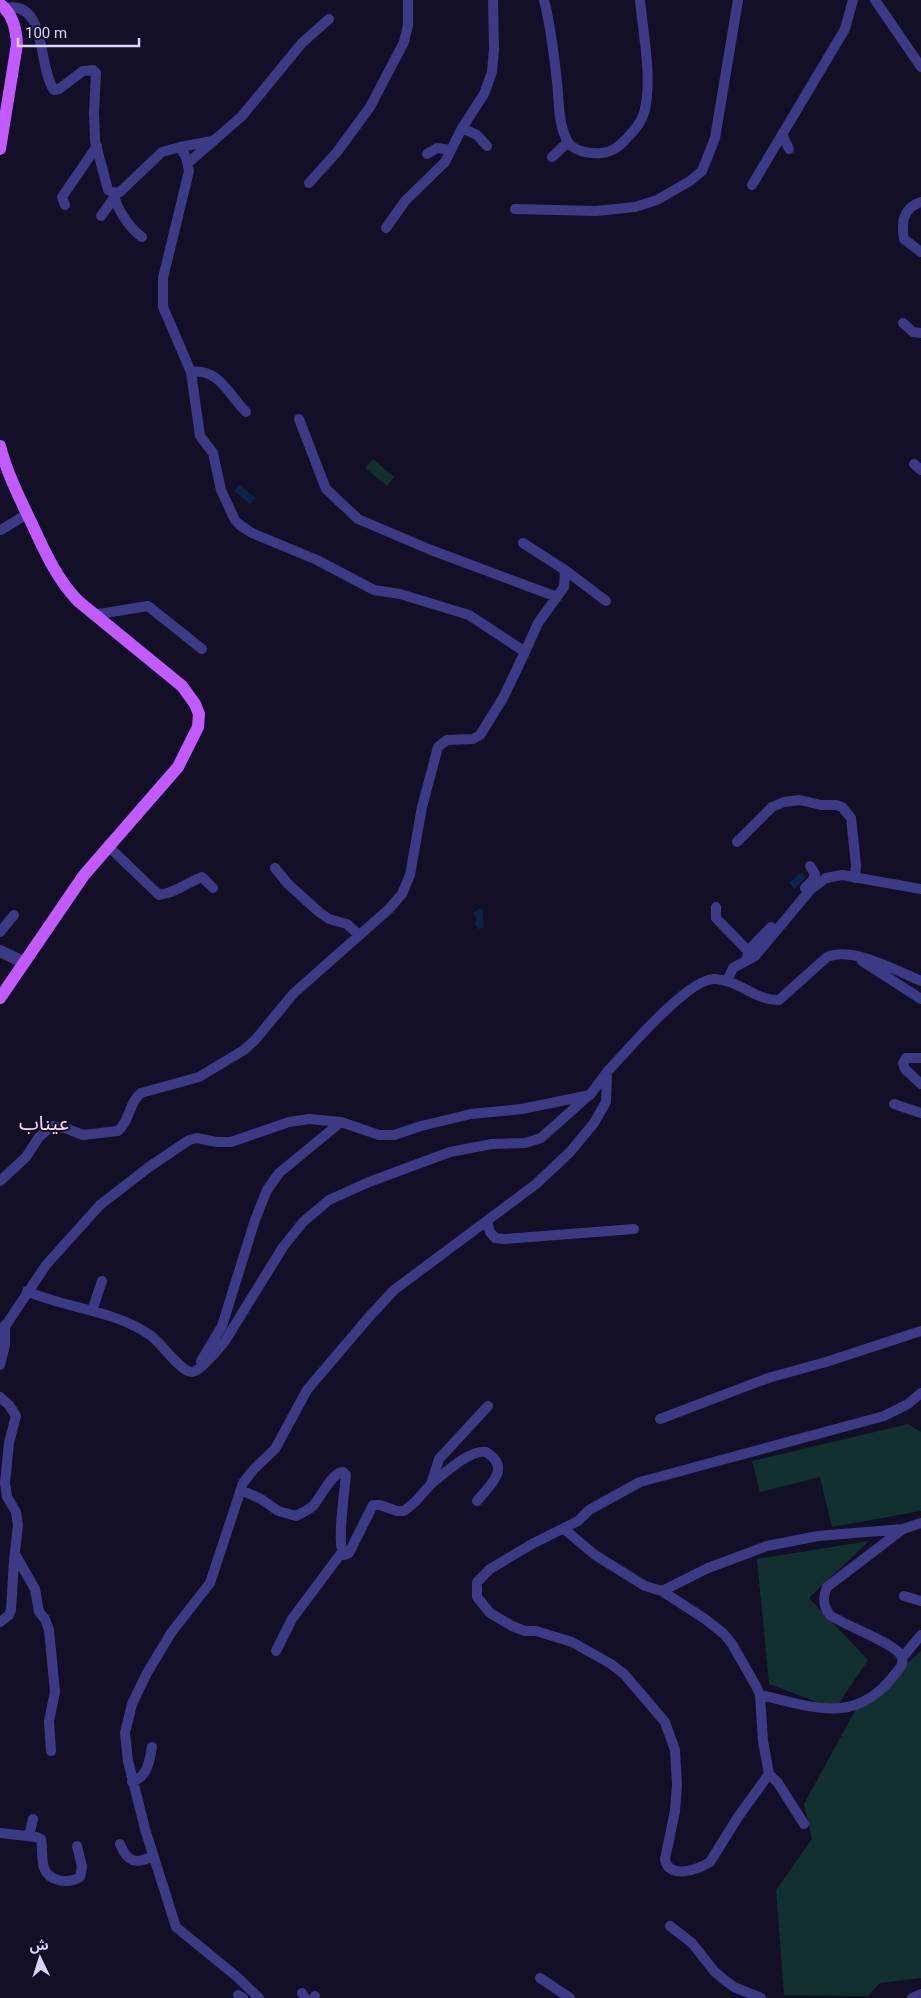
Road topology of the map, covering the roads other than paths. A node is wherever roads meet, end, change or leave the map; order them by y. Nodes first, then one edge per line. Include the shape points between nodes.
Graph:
1 (408, 0) edge
2 (493, 0) edge
3 (544, 0) edge
4 (640, 0) edge
5 (738, 0) edge
6 (853, 0) edge
7 (875, 0) edge
8 (2, 6) edge
9 (329, 19) dead end
10 (921, 67) edge
11 (462, 128) junction
12 (782, 134) junction
13 (212, 141) junction
14 (568, 142) junction
15 (97, 146) junction
16 (487, 146) dead end
17 (180, 147) junction
18 (0, 149) edge
19 (789, 149) dead end
20 (451, 150) junction
21 (427, 154) dead end
22 (552, 157) dead end
23 (188, 163) junction
24 (309, 183) dead end
25 (752, 185) dead end
26 (114, 195) junction
27 (921, 202) edge
28 (65, 205) dead end
29 (515, 210) dead end
30 (102, 216) dead end
31 (386, 228) dead end
32 (142, 237) dead end
33 (921, 252) edge
34 (903, 323) dead end
35 (921, 333) edge
36 (191, 372) junction
37 (246, 412) dead end
38 (299, 419) dead end
39 (0, 446) edge
40 (3, 470) edge
41 (27, 514) junction
42 (1, 530) edge
43 (523, 543) dead end
44 (565, 570) junction
45 (557, 597) junction
46 (606, 601) dead end
47 (94, 614) junction
48 (202, 649) dead end
49 (525, 652) junction
50 (738, 842) dead end
51 (108, 846) junction
52 (810, 866) dead end
53 (275, 868) dead end
54 (855, 878) junction
55 (213, 888) dead end
56 (921, 889) edge
57 (716, 907) dead end
58 (14, 915) dead end
59 (0, 932) edge
60 (360, 935) junction
61 (0, 952) edge
62 (747, 956) junction
63 (858, 957) junction
64 (23, 962) junction
65 (727, 981) junction
66 (921, 981) edge
67 (0, 998) edge
68 (921, 999) edge
69 (921, 1058) edge
70 (607, 1072) junction
71 (921, 1084) edge
72 (590, 1095) junction
73 (894, 1104) dead end
74 (921, 1113) edge
75 (342, 1122) junction
76 (0, 1181) edge
77 (487, 1221) junction
78 (634, 1229) dead end
79 (102, 1280) dead end
80 (27, 1291) junction
81 (92, 1311) junction
82 (5, 1325) junction
83 (921, 1331) edge
84 (0, 1334) edge
85 (0, 1365) edge
86 (195, 1372) junction
87 (921, 1392) edge
88 (0, 1397) edge
89 (488, 1406) dead end
90 (660, 1419) dead end
91 (483, 1451) junction
92 (472, 1464) dead end
93 (431, 1484) junction
94 (241, 1490) junction
95 (477, 1500) dead end
96 (921, 1523) edge
97 (564, 1529) junction
98 (903, 1529) junction
99 (342, 1552) junction
100 (15, 1554) junction
101 (662, 1591) junction
102 (904, 1596) dead end
103 (921, 1601) edge
104 (0, 1622) edge
105 (921, 1635) edge
106 (276, 1651) dead end
107 (902, 1658) junction
108 (760, 1695) junction
109 (152, 1746) dead end
110 (51, 1751) dead end
111 (769, 1774) junction
112 (132, 1782) junction
113 (33, 1819) dead end
114 (804, 1824) dead end
115 (0, 1833) edge
116 (29, 1836) junction
117 (120, 1844) dead end
118 (77, 1846) dead end
119 (153, 1856) junction
120 (670, 1926) dead end
121 (540, 1978) dead end
122 (921, 1994) edge
123 (259, 1998) edge
124 (570, 1998) edge
125 (762, 1998) edge
126 (912, 1998) edge

1 - 24 street via 404,42 370,107
2 - 11 street via 492,72 484,94
3 - 14 street via 563,129
4 - 14 street via 647,75 644,114 636,129 611,152 593,154 578,150
5 - 29 street via 715,138 702,172 657,200 635,207 596,212
6 - 12 street via 845,29
7 - 10 street
8 - 15 street via 21,6 29,10 35,19 43,62 54,90 83,71 93,70 96,73 94,126
8 - 18 main road via 12,18 17,44
9 - 13 street via 302,43 242,116
11 - 16 street via 477,135
11 - 20 street
12 - 19 street
12 - 25 street
13 - 17 street
13 - 23 street
14 - 22 street
15 - 26 street via 106,186
15 - 28 street via 62,197
17 - 23 street
17 - 26 street via 162,152
20 - 21 street via 437,148
20 - 31 street via 445,162 405,201
23 - 36 street via 189,171 163,278 162,299
26 - 30 street
26 - 32 street via 135,232
27 - 33 street via 903,215 902,227 904,239
34 - 35 street via 913,332
36 - 37 street via 211,374 220,380
36 - 49 street via 200,436 213,454 221,490 235,520 242,526 374,590 400,594 469,615
38 - 45 street via 326,490 358,519
39 - 40 main road
40 - 41 main road
41 - 42 street
41 - 47 main road via 56,575 78,602
43 - 44 street
44 - 45 street via 564,587
44 - 46 street
45 - 49 street via 538,623
47 - 48 street via 148,606
47 - 51 main road via 182,686 199,714 198,727 178,766
49 - 60 street via 503,698 480,735 473,739 447,740 438,747 406,885 389,909
50 - 54 street via 772,807 784,802 800,800 836,805 851,818
51 - 55 street via 159,895 176,891 202,877
51 - 64 main road
52 - 62 street via 815,874 813,880
53 - 60 street via 319,912 347,924
54 - 56 street
54 - 62 street via 842,875 820,881 755,956
57 - 62 street via 720,925
58 - 59 street
60 - 76 street via 290,998 244,1050 192,1080 141,1093 118,1130 83,1135 52,1126
61 - 64 street
62 - 65 street via 733,968
63 - 65 street via 845,953 827,957 779,1000 770,1000
63 - 66 street
63 - 68 street
64 - 67 main road
65 - 70 street via 706,980 682,994
69 - 71 street via 906,1058 903,1063
70 - 72 street
70 - 77 street via 606,1102 584,1136 559,1164
72 - 75 street via 522,1109 470,1114 394,1134 379,1135
72 - 86 street via 541,1138 450,1152 330,1200 303,1222 283,1247 225,1341
73 - 74 street
75 - 80 street via 310,1119 289,1122 231,1142 189,1140 100,1206 50,1260
75 - 86 street via 279,1172 266,1190 222,1326
77 - 78 street via 495,1238 504,1239
77 - 94 street via 394,1290 368,1317 307,1390 275,1449 246,1478
79 - 81 street
80 - 81 street via 47,1300
80 - 82 street
81 - 86 street via 137,1327 162,1344 183,1368
82 - 84 street
82 - 85 street via 6,1345
83 - 90 street via 768,1378
87 - 97 street via 908,1404 884,1416 640,1482 589,1510
88 - 100 street via 16,1416 9,1443 5,1483 7,1497 18,1518
89 - 93 street via 439,1459
91 - 92 street
91 - 93 street via 472,1454
91 - 95 street via 495,1458 498,1471
93 - 99 street via 404,1510 373,1505 349,1553 344,1555
94 - 99 street via 278,1511 296,1516 310,1508 334,1476 343,1472 346,1475 340,1534
94 - 112 street via 210,1583 170,1633 132,1704 125,1743
96 - 98 street
97 - 101 street via 594,1555 645,1586
97 - 111 street via 532,1544 484,1574 477,1582 477,1596 490,1613 506,1623 572,1642 611,1664 624,1674 665,1722 677,1766 675,1810 665,1859 669,1870 683,1871 710,1862
98 - 101 street via 826,1535 767,1546 708,1568
98 - 107 street via 827,1587 823,1602 830,1615 892,1648
99 - 106 street via 292,1619
100 - 104 street via 11,1610
100 - 110 street via 35,1589 38,1612 49,1630 55,1692 49,1721
101 - 108 street via 724,1634
102 - 103 street
105 - 107 street
107 - 108 street via 901,1666 890,1682 870,1699 858,1704 822,1708
108 - 111 street
109 - 112 street via 144,1774
111 - 114 street
112 - 119 street
113 - 116 street
115 - 116 street
116 - 118 street via 42,1839 43,1866 47,1873 60,1881 80,1878 82,1867
117 - 119 street via 132,1860 143,1861
119 - 123 street via 176,1927
120 - 125 street via 692,1942 723,1979
121 - 124 street
122 - 126 street

